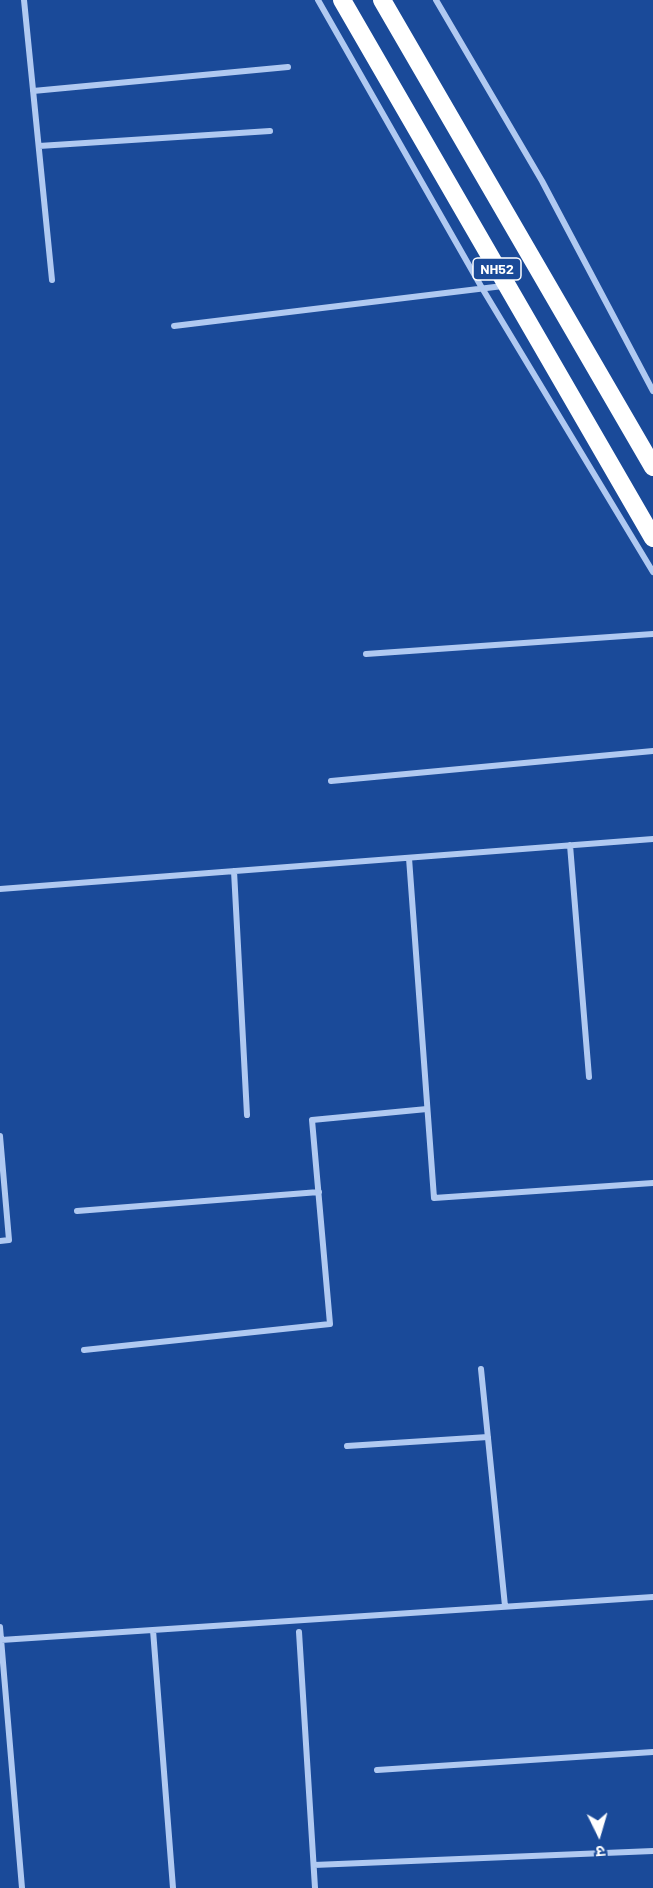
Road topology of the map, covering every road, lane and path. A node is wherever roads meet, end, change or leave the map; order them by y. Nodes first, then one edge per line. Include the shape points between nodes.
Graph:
1 (24, 0) edge
2 (318, 0) edge
3 (342, 0) edge
4 (382, 0) edge
5 (436, 0) edge
6 (288, 67) dead end
7 (33, 91) junction
8 (270, 131) dead end
9 (39, 146) junction
10 (52, 280) dead end
11 (506, 285) junction
12 (482, 288) junction
13 (174, 326) dead end
14 (653, 391) edge
15 (653, 467) edge
16 (653, 538) edge
17 (653, 572) edge
18 (653, 634) edge
19 (366, 654) dead end
20 (653, 751) edge
21 (331, 781) dead end
22 (653, 839) edge
23 (570, 845) junction
24 (408, 858) junction
25 (234, 871) junction
26 (0, 889) edge
27 (589, 1077) dead end
28 (427, 1109) junction
29 (248, 1115) dead end
30 (0, 1136) edge
31 (653, 1183) edge
32 (319, 1192) junction
33 (77, 1211) dead end
34 (0, 1240) edge
35 (84, 1350) dead end
36 (481, 1369) dead end
37 (488, 1437) junction
38 (347, 1446) dead end
39 (653, 1597) edge
40 (505, 1606) junction
41 (0, 1628) edge
42 (153, 1630) junction
43 (299, 1632) dead end
44 (1, 1640) edge
45 (653, 1752) edge
46 (377, 1770) dead end
47 (653, 1851) edge
48 (314, 1865) junction
49 (22, 1888) edge
50 (173, 1888) edge
51 (315, 1888) edge

1 - 7 street
2 - 12 street
3 - 11 highway, NH52
4 - 15 highway, NH52
5 - 14 street via 542,181
6 - 7 street
7 - 9 street
8 - 9 street
9 - 10 street
11 - 12 street
11 - 16 highway, NH52
12 - 13 street
12 - 17 street
18 - 19 street
20 - 21 street
22 - 23 street
23 - 24 street
23 - 27 street
24 - 25 street
24 - 28 street
25 - 26 street
25 - 29 street
28 - 31 street via 434,1198
28 - 32 street via 312,1120
30 - 34 street via 9,1240
32 - 33 street
32 - 35 street via 330,1324
36 - 37 street
37 - 38 street
37 - 40 street
39 - 40 street
40 - 42 street
41 - 44 street
42 - 44 street
42 - 50 street
43 - 48 street
44 - 49 street
45 - 46 street
47 - 48 street
48 - 51 street

